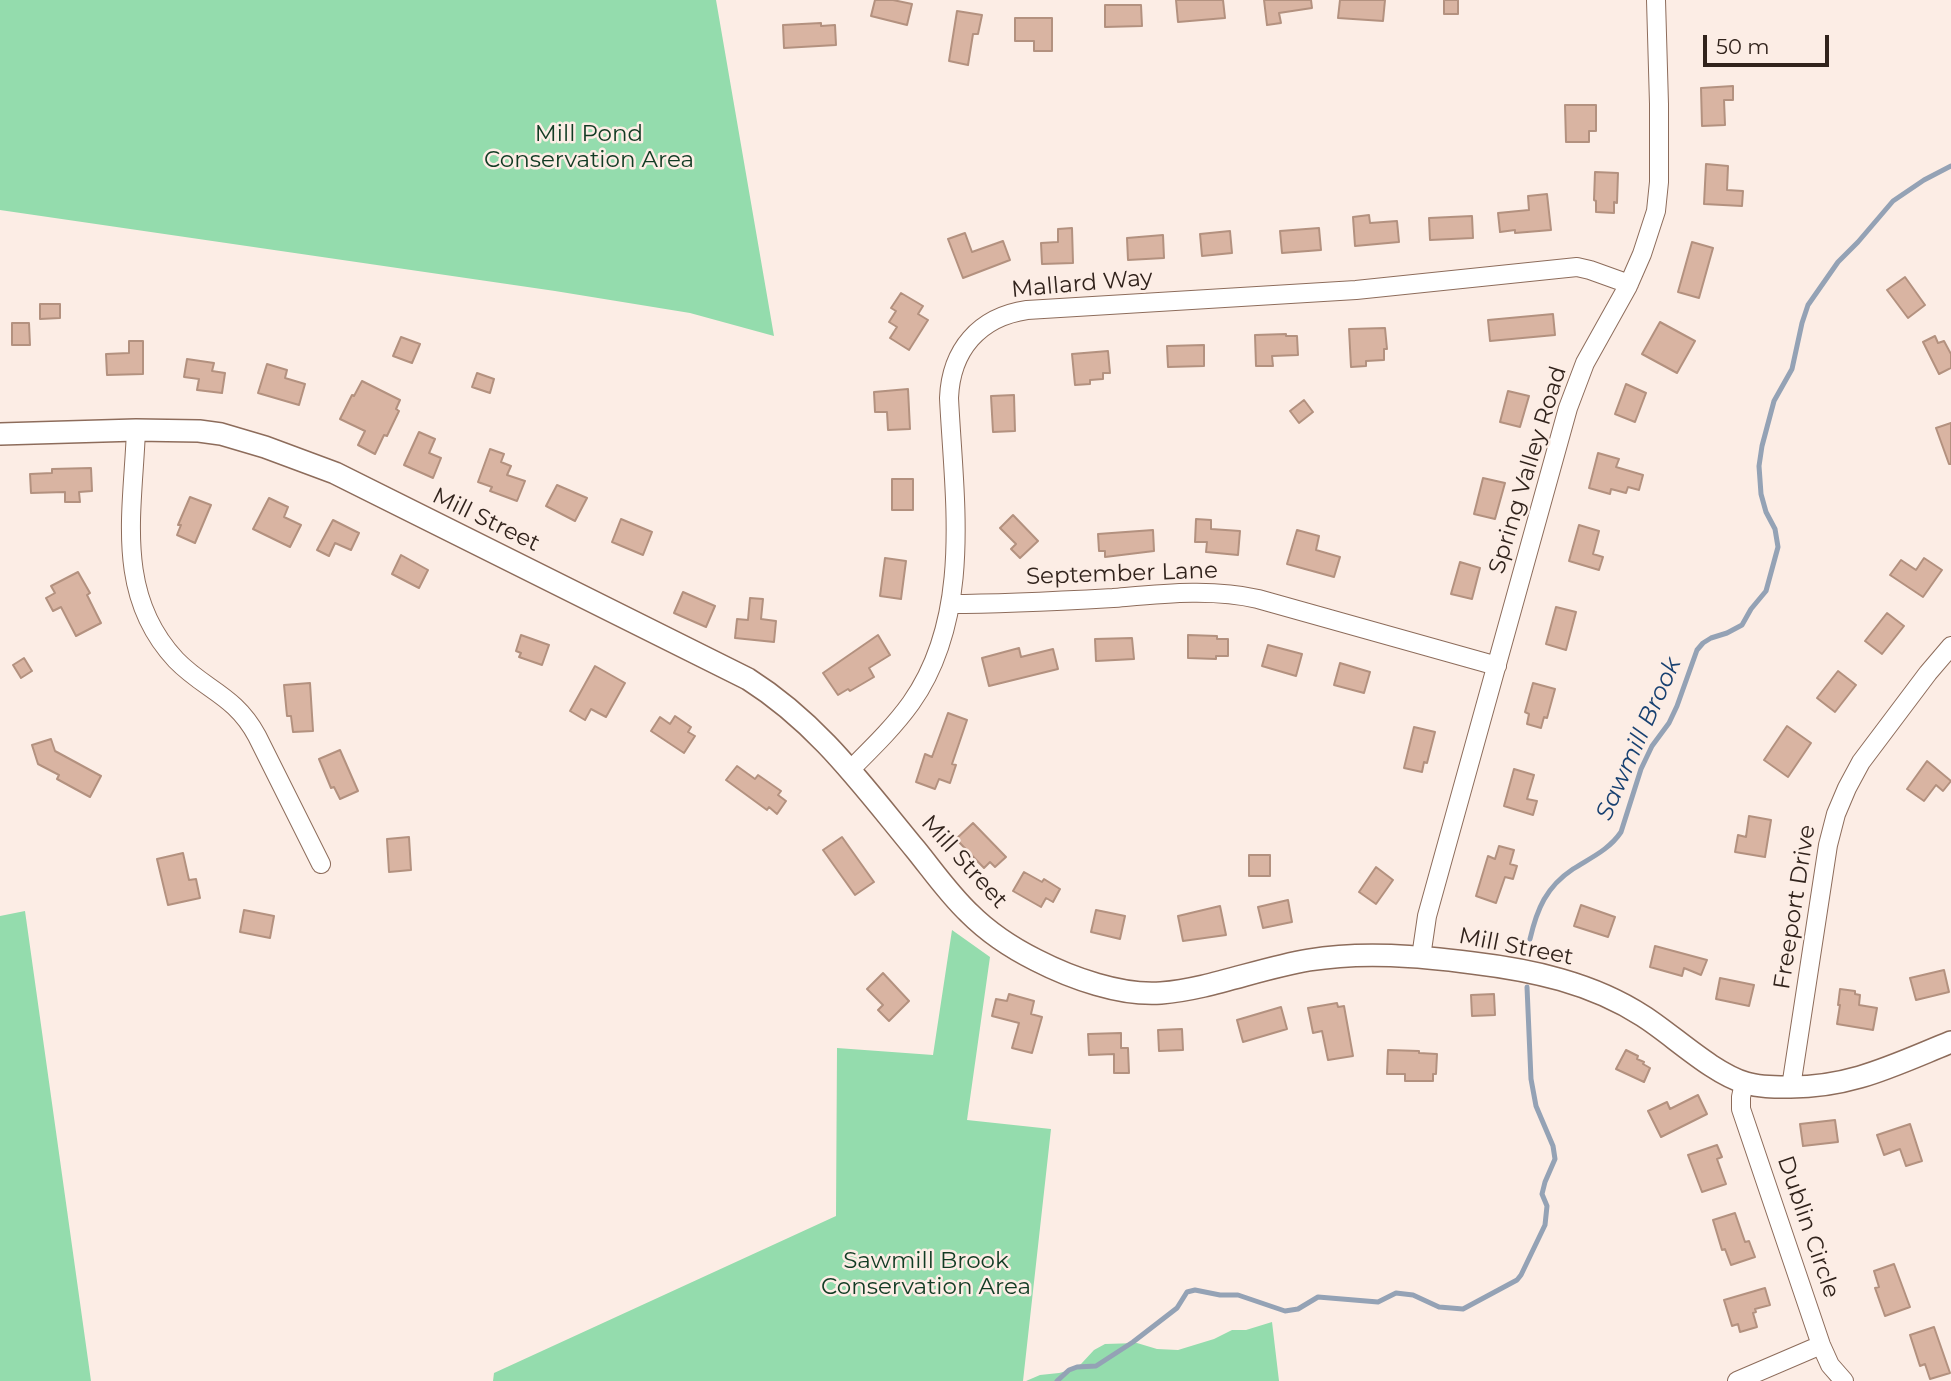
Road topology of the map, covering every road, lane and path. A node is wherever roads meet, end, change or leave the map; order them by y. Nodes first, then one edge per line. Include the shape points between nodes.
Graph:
1 (1656, 0) edge
2 (1629, 284) junction
3 (136, 430) junction
4 (0, 434) edge
5 (950, 604) junction
6 (1951, 646) edge
7 (1497, 666) junction
8 (850, 771) junction
9 (321, 864) dead end
10 (1421, 957) junction
11 (1951, 1042) edge
12 (1744, 1083) junction
13 (1791, 1087) junction
14 (1821, 1345) junction
15 (1737, 1381) edge
16 (1844, 1381) edge

1 - 2 street, Spring Valley Road via 1658,197
2 - 5 street, Mallard Way via 1577,267 1356,290 1027,310 994,320 963,349 951,380 956,556
2 - 7 street, Spring Valley Road via 1585,363 1569,408
3 - 4 street, Mill Street
3 - 8 street, Mill Street via 221,434 335,473 748,679 790,708
3 - 9 street via 132,567 146,616 176,660 247,718
5 - 7 street, September Lane via 1234,594
5 - 8 street, Mallard Way via 936,657 912,702
6 - 13 street, Freeport Drive via 1861,762 1836,814
7 - 10 street, Spring Valley Road via 1427,916
8 - 10 street, Mill Street via 970,915 1017,950 1088,981 1124,991 1161,993 1309,960
10 - 12 street, Mill Street via 1504,968 1598,992 1642,1015
11 - 13 street, Mill Street via 1848,1082
12 - 13 street, Mill Street
12 - 14 street, Dublin Circle via 1741,1109
14 - 15 street
14 - 16 street, Dublin Circle

